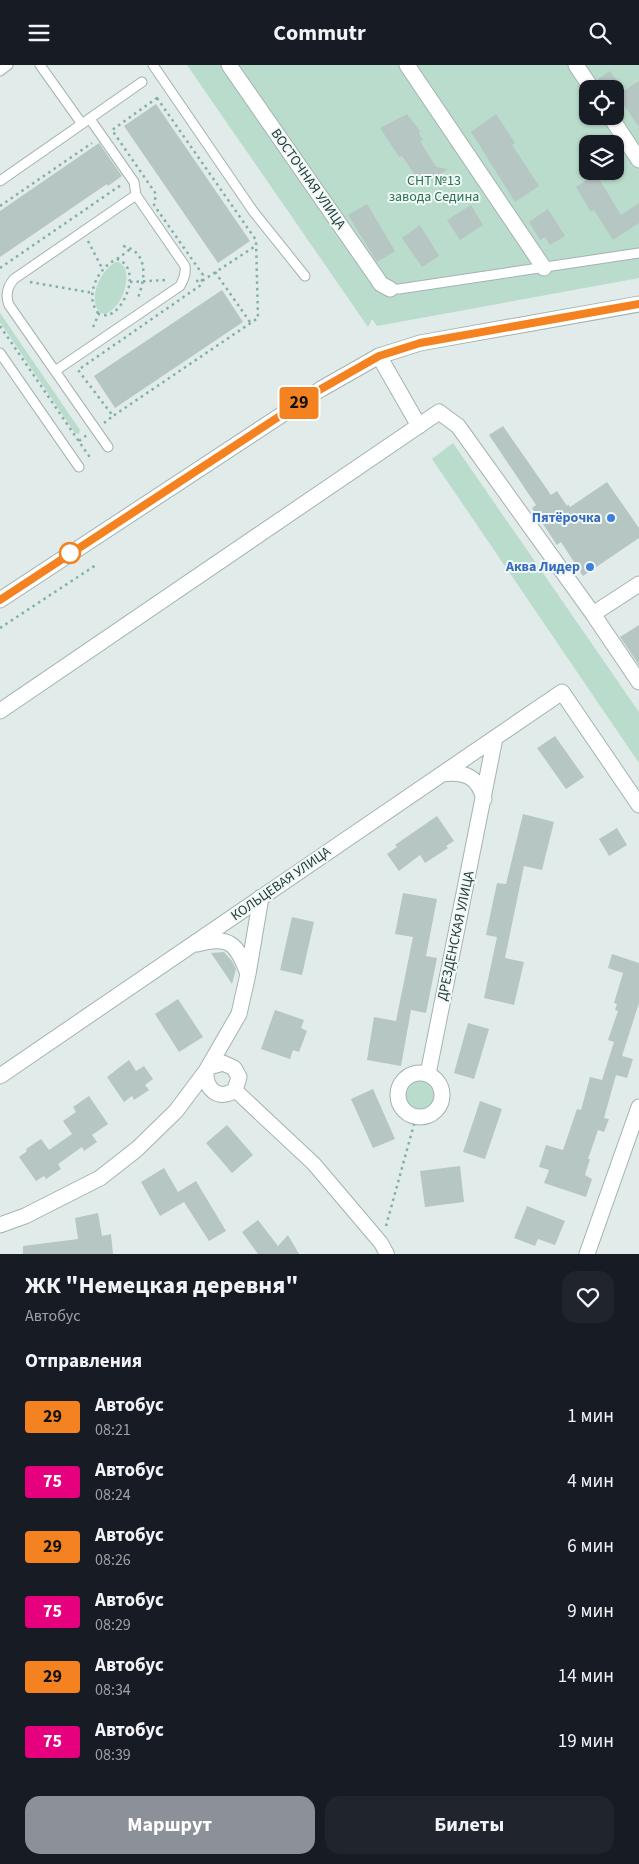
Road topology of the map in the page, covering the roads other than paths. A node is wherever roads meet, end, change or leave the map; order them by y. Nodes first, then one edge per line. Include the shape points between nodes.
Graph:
1 (8, 65) edge
2 (40, 65) edge
3 (153, 65) edge
4 (229, 65) edge
5 (407, 65) edge
6 (576, 65) edge
7 (0, 71) edge
8 (586, 80) edge
9 (142, 83) dead end
10 (86, 121) junction
11 (616, 125) edge
12 (639, 160) edge
13 (0, 181) edge
14 (136, 195) junction
15 (639, 253) edge
16 (544, 268) junction
17 (305, 276) dead end
18 (390, 289) joint
19 (639, 304) edge
20 (0, 353) edge
21 (379, 356) junction
22 (55, 371) junction
23 (419, 425) junction
24 (108, 447) dead end
25 (79, 467) dead end
26 (639, 585) edge
27 (17, 588) junction
28 (0, 591) edge
29 (0, 600) edge
30 (593, 614) junction
31 (639, 682) edge
32 (0, 711) edge
33 (495, 738) junction
34 (440, 774) junction
35 (484, 799) junction
36 (639, 805) edge
37 (261, 897) junction
38 (190, 946) junction
39 (248, 974) junction
40 (208, 1069) junction
41 (428, 1074) junction
42 (0, 1076) edge
43 (235, 1090) junction
44 (639, 1107) edge
45 (0, 1225) edge
46 (384, 1249) edge
47 (587, 1254) edge

1 - 7 lane
2 - 10 lane
3 - 17 lane via 253,211
4 - 18 street, ВОСТОЧНАЯ УЛИЦА via 381,284
5 - 16 street
6 - 8 street
9 - 10 lane
10 - 13 lane
10 - 14 lane via 102,136 134,182
11 - 12 street
14 - 22 lane via 14,279 7,291 9,305
14 - 22 lane via 185,266 184,280 180,286
15 - 16 lane
16 - 18 lane
19 - 21 street via 420,343
20 - 25 lane
21 - 23 street
21 - 27 street via 321,389
22 - 24 lane
23 - 30 street via 439,412 458,426
23 - 32 street
26 - 30 street
27 - 28 street
27 - 29 street
30 - 31 street
33 - 34 street, КОЛЬЦЕВАЯ УЛИЦА
33 - 35 street, ДРЕЗДЕНСКАЯ УЛИЦА
33 - 36 street, КОЛЬЦЕВАЯ УЛИЦА via 562,692
34 - 35 street via 465,774 481,788
34 - 37 street, КОЛЬЦЕВАЯ УЛИЦА
35 - 41 street, ДРЕЗДЕНСКАЯ УЛИЦА
37 - 38 street, КОЛЬЦЕВАЯ УЛИЦА
37 - 39 street
38 - 39 street via 212,940 231,944 238,950
38 - 42 street, КОЛЬЦЕВАЯ УЛИЦА
39 - 40 street via 239,1013
40 - 43 street via 207,1083 214,1093 226,1095
40 - 43 street via 223,1063 234,1068 239,1077
40 - 45 street via 176,1111 144,1143 100,1178
41 - 41 street via 418,1073 402,1083 398,1093 400,1105 410,1115 426,1116 436,1109 440,1100 439,1083
43 - 46 street via 314,1165
44 - 47 street

